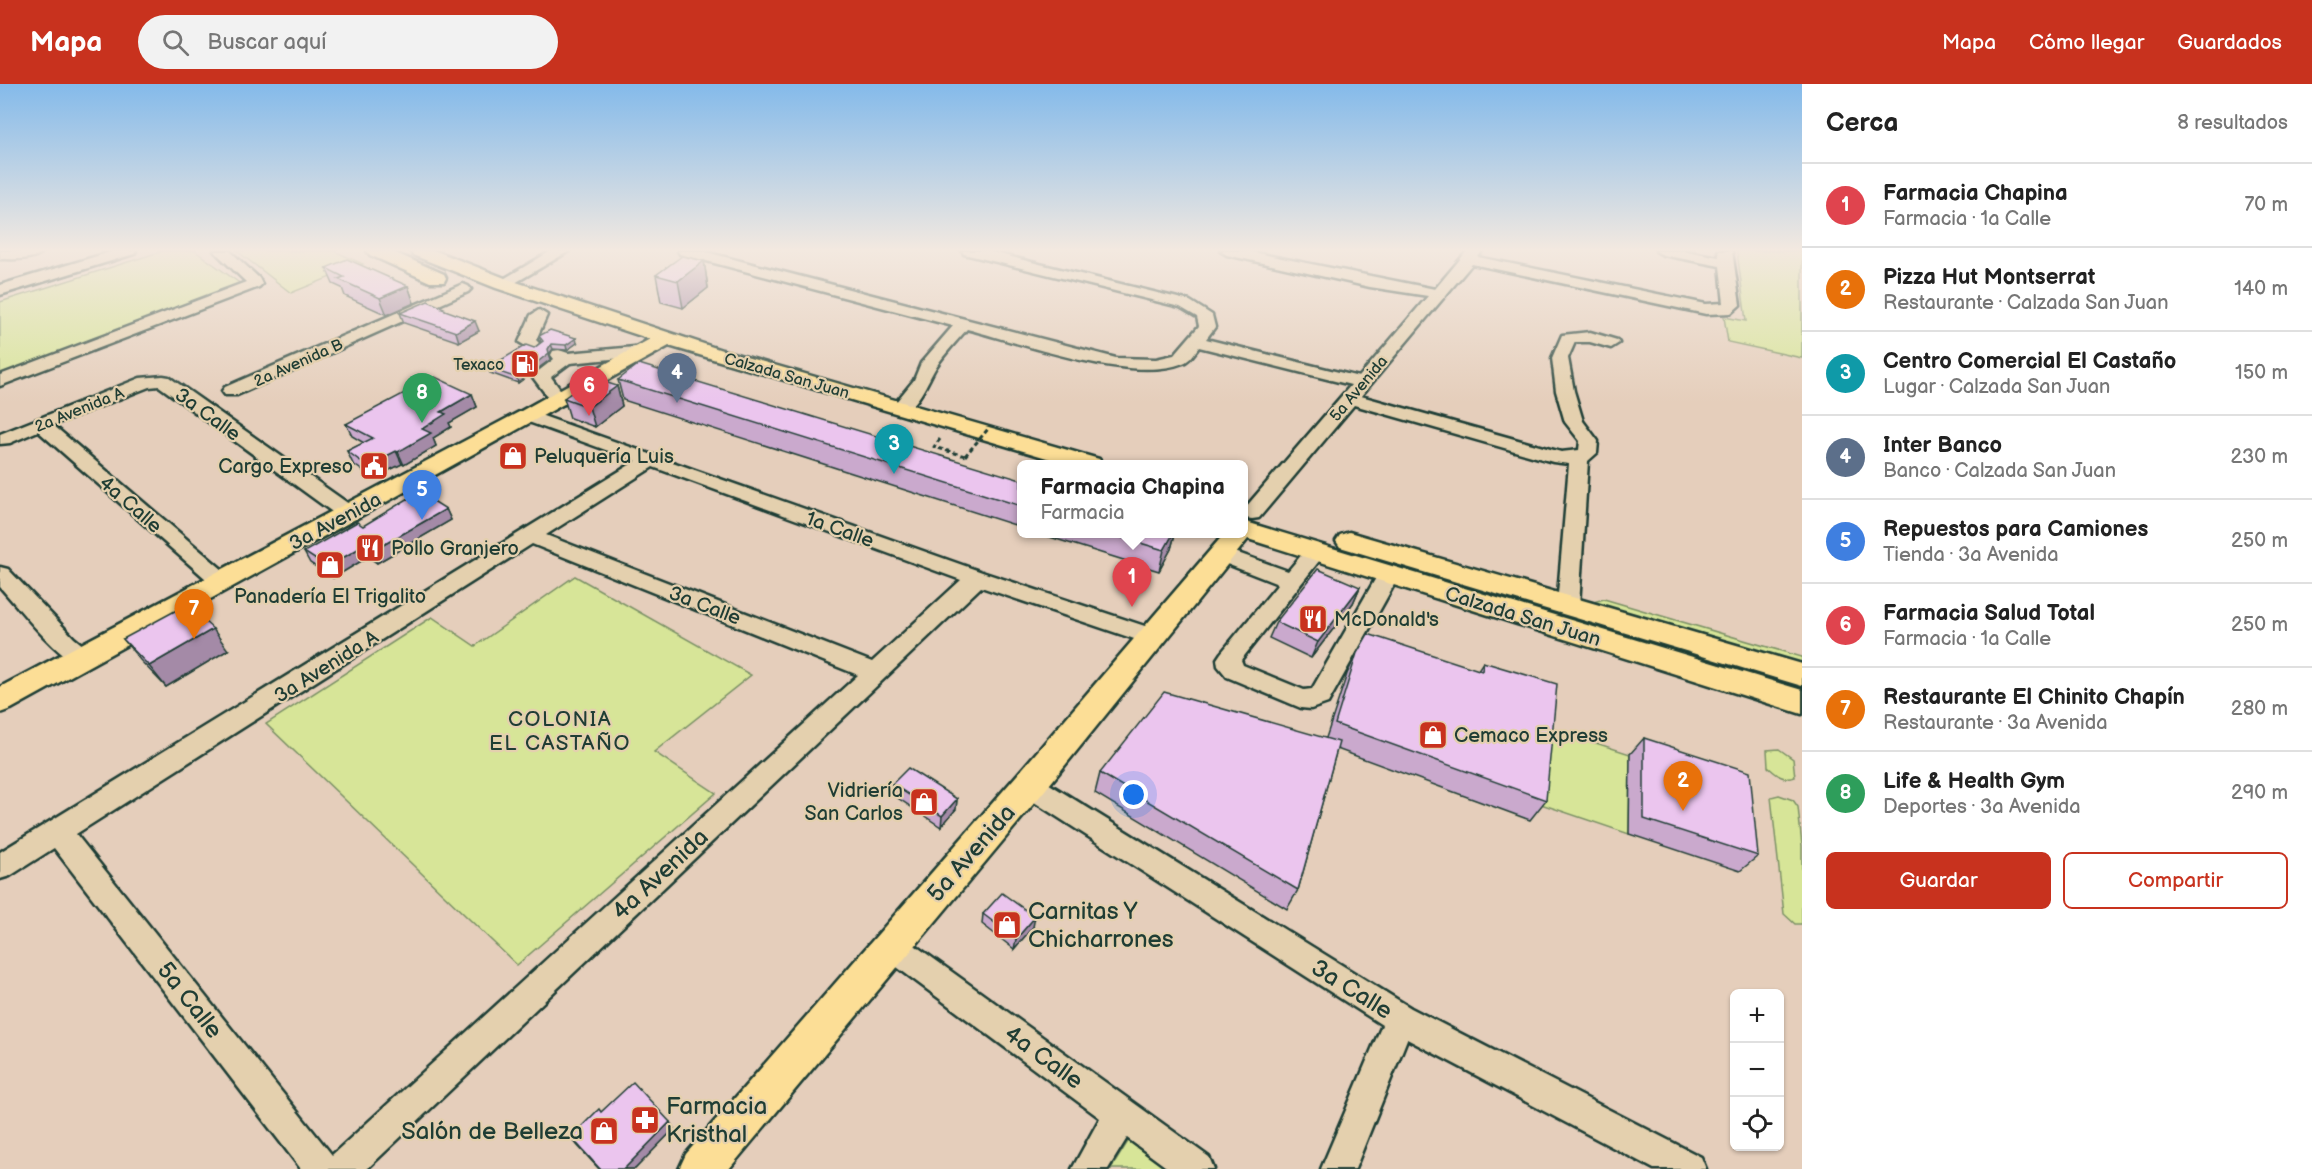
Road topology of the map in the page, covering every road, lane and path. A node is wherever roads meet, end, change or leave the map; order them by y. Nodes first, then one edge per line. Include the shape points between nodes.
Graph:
1 (208, 302) edge
2 (435, 302) edge
3 (500, 302) edge
4 (548, 302) edge
5 (878, 302) edge
6 (1175, 302) edge
7 (1431, 302) edge
8 (1674, 302) edge
9 (1732, 302) edge
10 (539, 315) junction
11 (963, 324) junction
12 (1196, 341) junction
13 (1611, 343) dead end
14 (657, 344) junction
15 (534, 346) edge
16 (155, 380) joint
17 (0, 381) edge
18 (1362, 383) junction
19 (231, 392) dead end
20 (1350, 398) junction
21 (559, 400) junction
22 (893, 406) junction
23 (529, 416) junction
24 (41, 424) junction
25 (988, 429) dead end
26 (3, 439) dead end
27 (940, 439) junction
28 (1579, 458) junction
29 (1074, 460) edge
30 (650, 461) junction
31 (1017, 463) edge
32 (349, 514) junction
33 (1248, 519) edge
34 (1248, 530) edge
35 (1248, 533) edge
36 (1248, 533) edge
37 (532, 537) junction
38 (1232, 538) edge
39 (1303, 568) junction
40 (1389, 574) junction
41 (977, 578) junction
42 (1322, 579) edge
43 (222, 581) junction
44 (4, 584) edge
45 (1568, 606) junction
46 (1152, 637) junction
47 (81, 656) junction
48 (878, 673) junction
49 (1802, 675) edge
50 (0, 701) edge
51 (1802, 702) edge
52 (1029, 785) junction
53 (58, 832) junction
54 (0, 867) edge
55 (892, 946) junction
56 (1400, 1019) junction
57 (1122, 1114) junction
58 (322, 1169) edge
59 (342, 1169) edge
60 (701, 1169) edge
61 (1089, 1169) edge
62 (1197, 1169) edge
63 (1338, 1169) edge
64 (1689, 1169) edge

1 - 17 street
2 - 19 street, 2a Avenida B
3 - 10 main road, Calzada San Juan
4 - 14 main road, Calzada San Juan
5 - 11 street
6 - 12 street via 1204,315 1208,327
7 - 18 street, 5a Avenida
8 - 9 street via 1725,310
10 - 14 main road, Calzada San Juan
10 - 15 street via 527,342
11 - 12 street via 1116,363 1156,364 1180,359
11 - 22 street via 927,367 922,381
12 - 18 street
13 - 28 street via 1581,335 1568,338 1560,358 1574,422 1589,441 1588,453
14 - 21 main road, 3a Avenida
14 - 21 street via 563,357 541,376
14 - 22 main road, Calzada San Juan
14 - 27 main road, Calzada San Juan
16 - 24 street, 2a Avenida A
16 - 32 street, 3a Calle via 163,381
18 - 20 street, 5a Avenida
20 - 28 street via 1560,458
20 - 33 street, 5a Avenida
21 - 23 main road, 3a Avenida
22 - 29 main road, Calzada San Juan
23 - 30 street, 1a Calle
23 - 32 main road, 3a Avenida
24 - 26 street, 2a Avenida A
24 - 43 street, 4a Calle
25 - 27 path, bridge via 965,456 934,447
27 - 31 main road, Calzada San Juan
28 - 45 street
30 - 37 street, 3a Avenida A
30 - 41 street, 1a Calle
32 - 43 main road, 3a Avenida
34 - 45 main road, Calzada San Juan
35 - 39 main road, Calzada San Juan
36 - 39 street
37 - 48 street, 3a Calle
37 - 53 street, 3a Avenida A
38 - 46 main road, 5a Avenida
39 - 40 main road, Calzada San Juan
39 - 40 street via 1229,659 1235,671 1311,700 1320,696 1364,596
39 - 42 street
40 - 51 main road, Calzada San Juan
41 - 46 street, 1a Calle
41 - 48 street, 4a Avenida
43 - 47 main road, 3a Avenida
44 - 47 street
45 - 49 main road, Calzada San Juan
46 - 52 main road, 5a Avenida
47 - 50 main road, 3a Avenida
48 - 59 street, 4a Avenida
52 - 55 main road, 5a Avenida
52 - 56 street, 3a Calle
53 - 54 street, 3a Avenida A
53 - 58 street, 5a Calle
55 - 57 street, 4a Calle
55 - 60 main road, 5a Avenida
56 - 63 street
56 - 64 street, 3a Calle
57 - 61 street
57 - 62 street, 4a Calle

